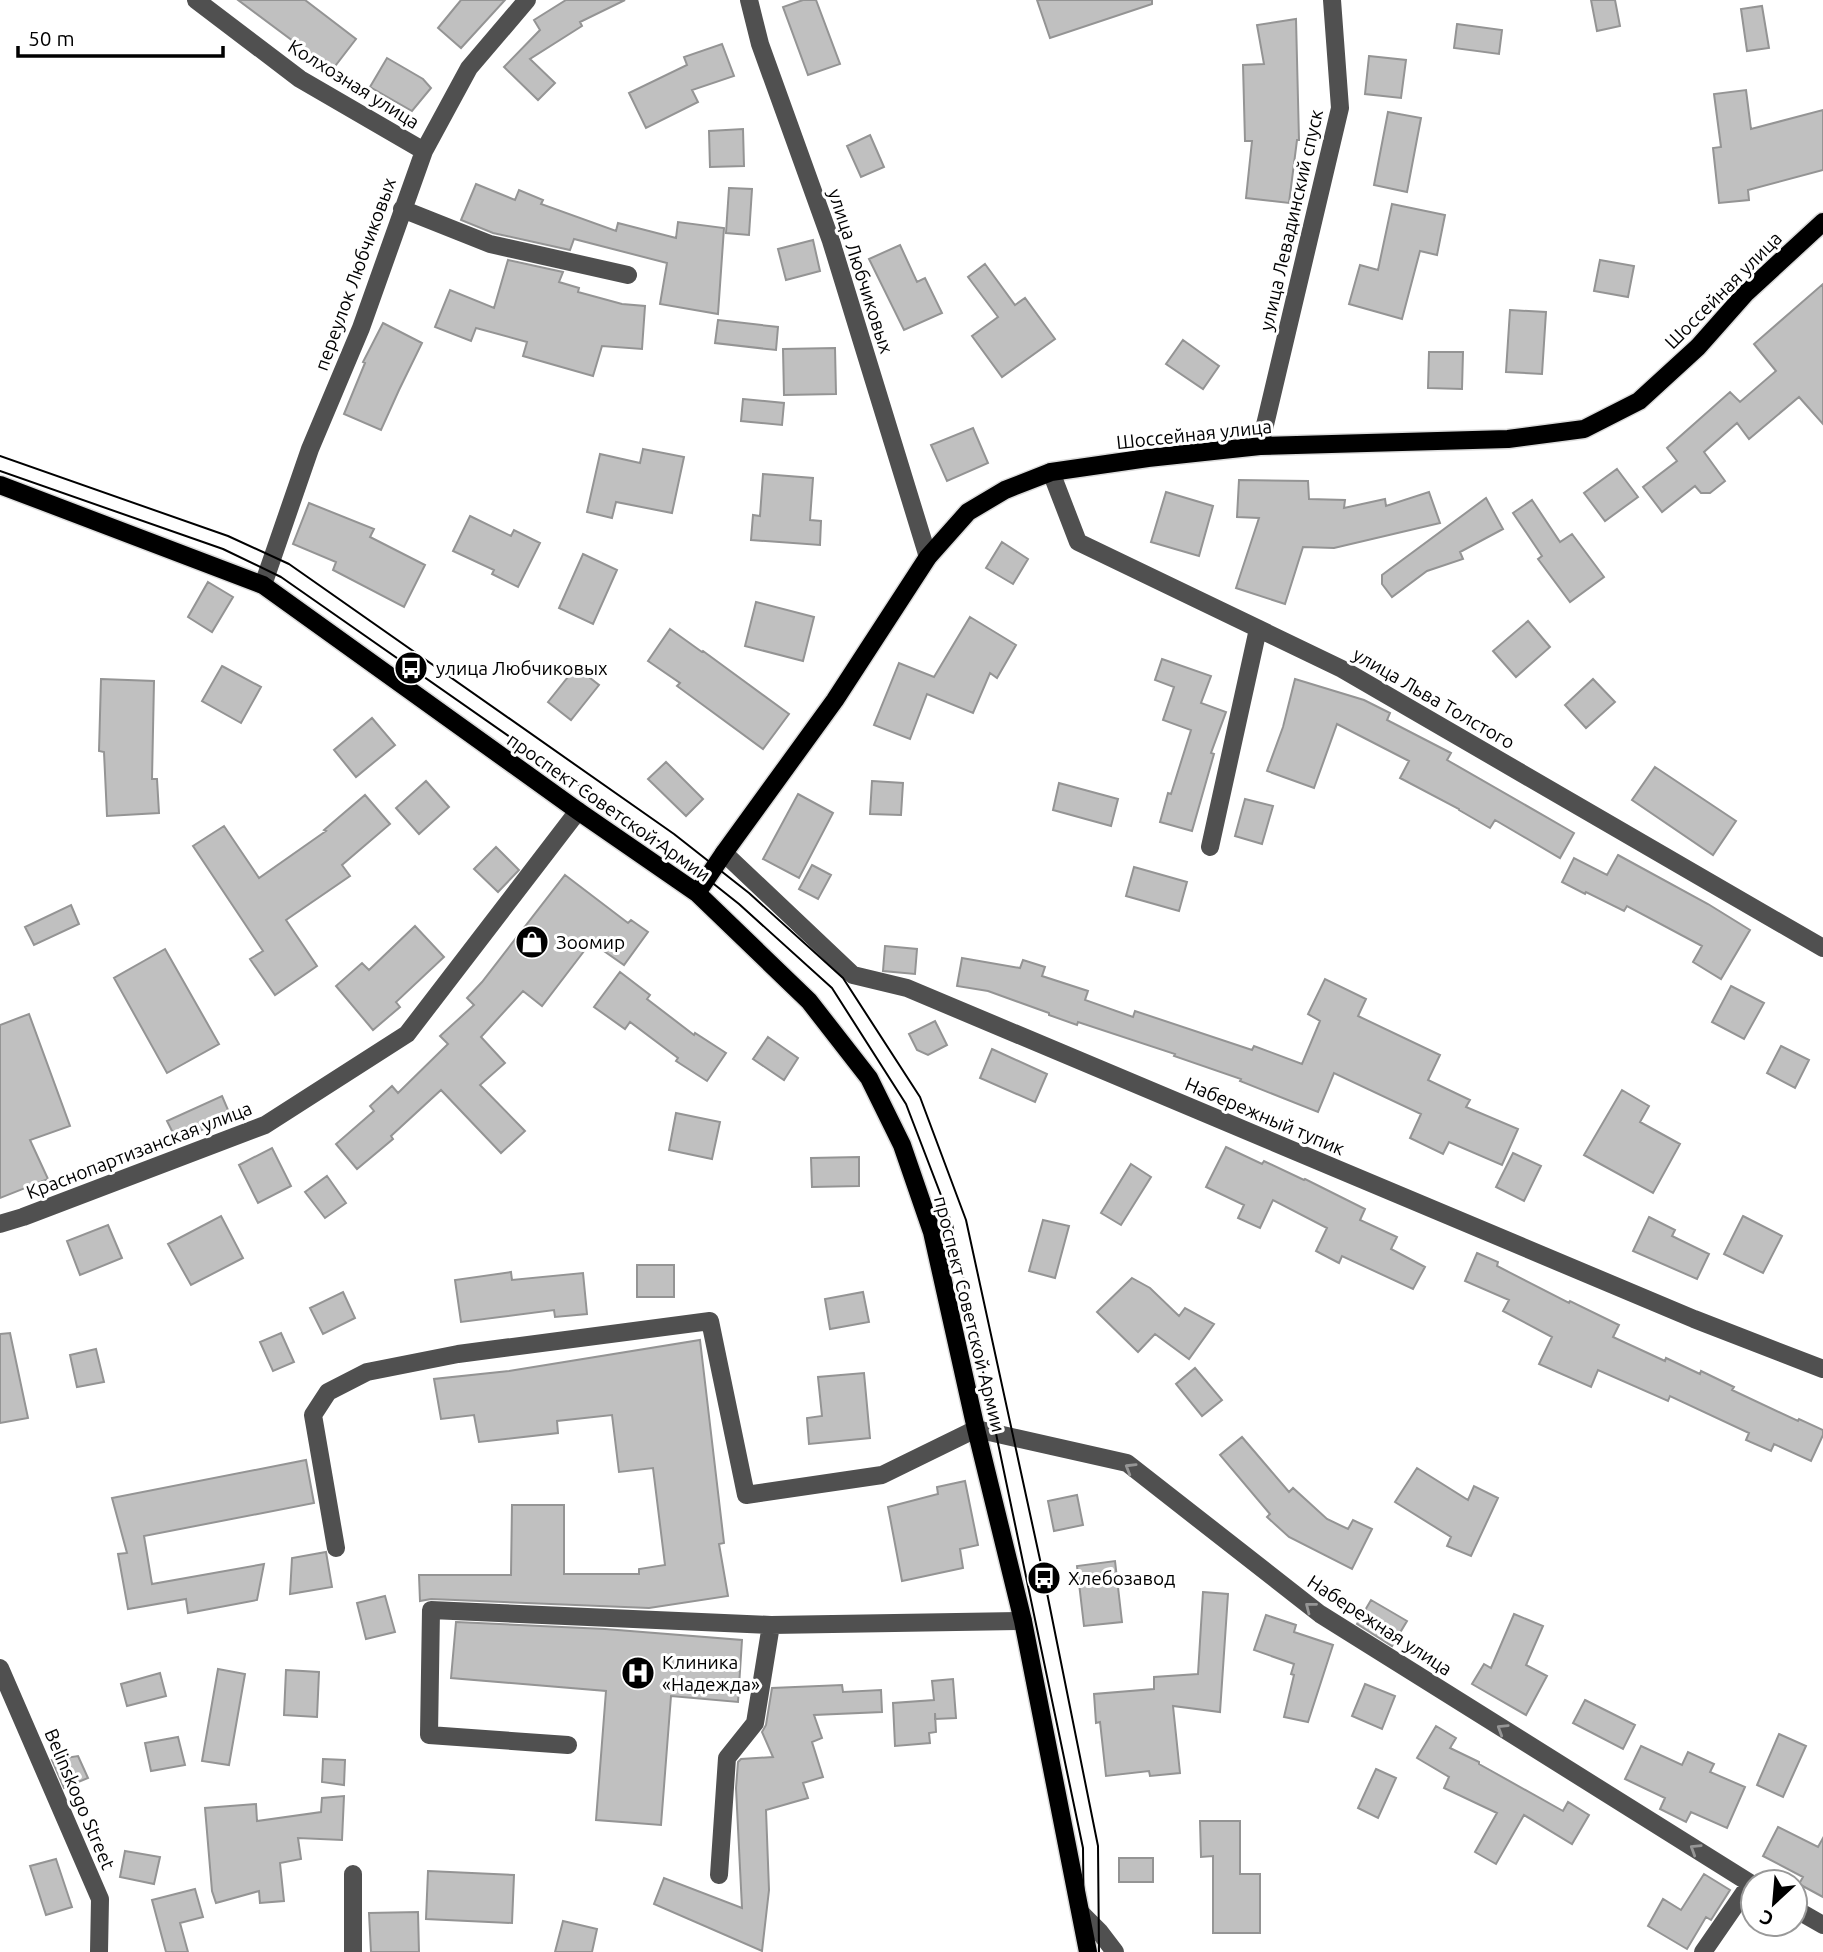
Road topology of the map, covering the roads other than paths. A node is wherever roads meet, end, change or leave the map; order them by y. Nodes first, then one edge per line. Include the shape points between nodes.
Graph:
1 (196, 0) edge
2 (527, 0) edge
3 (749, 0) edge
4 (1332, 0) edge
5 (424, 152) junction
6 (402, 209) junction
7 (1823, 222) edge
8 (628, 275) dead end
9 (1260, 446) junction
10 (1051, 472) junction
11 (0, 485) edge
12 (928, 557) junction
13 (264, 585) junction
14 (1258, 629) junction
15 (578, 811) junction
16 (1210, 847) dead end
17 (724, 853) junction
18 (697, 893) junction
19 (1823, 948) edge
20 (0, 1224) edge
21 (1823, 1369) edge
22 (976, 1429) junction
23 (336, 1548) dead end
24 (1023, 1621) junction
25 (771, 1625) junction
26 (0, 1668) edge
27 (568, 1745) dead end
28 (353, 1874) dead end
29 (719, 1875) dead end
30 (1739, 1877) edge
31 (1739, 1901) edge
32 (1081, 1913) junction
33 (99, 1952) edge
34 (354, 1952) edge
35 (1079, 1952) edge
36 (1088, 1952) edge
37 (1115, 1952) edge
38 (1703, 1952) edge

1 - 5 street, Колхозная улица via 300,79
2 - 5 street, переулок Любчиковых via 469,68
3 - 12 street, улица Любчиковых via 760,44 831,241
4 - 9 street, улица Левадинский спуск via 1340,108
5 - 6 street, переулок Любчиковых
6 - 8 street via 490,244
6 - 13 street, переулок Любчиковых via 361,328 310,449
7 - 9 main road, Шоссейная улица via 1639,401 1584,429 1508,439
9 - 10 main road, Шоссейная улица
10 - 12 main road, Шоссейная улица via 1005,490 968,512
10 - 14 street, улица Льва Толстого via 1078,542
11 - 13 main road, проспект Советской Армии
12 - 17 main road, Шоссейная улица via 835,699
13 - 15 main road, проспект Советской Армии
14 - 16 street
14 - 19 street, улица Льва Толстого via 1342,669
15 - 18 main road, проспект Советской Армии
15 - 20 street, Краснопартизанская улица via 407,1034 265,1125
17 - 18 main road, Шоссейная улица
17 - 21 street, Набережный тупик via 853,975 907,988 1693,1319
18 - 22 main road, проспект Советской Армии via 809,1001 869,1078 902,1144 932,1232
22 - 23 street via 883,1475 746,1495 710,1321 458,1354 367,1372 328,1392 313,1415
22 - 24 main road, проспект Советской Армии
30 -> 22 street, Набережная улица via 1320,1615 1126,1463
24 - 25 street
24 - 32 main road, проспект Советской Армии
25 - 27 street via 431,1610 429,1735
25 - 29 street via 755,1723 727,1758
26 - 33 street, Belinskogo Street via 100,1899
28 - 34 street
31 - 38 street
32 - 35 main road, проспект Советской Армии
32 - 36 main road, проспект Советской Армии
32 - 37 street

